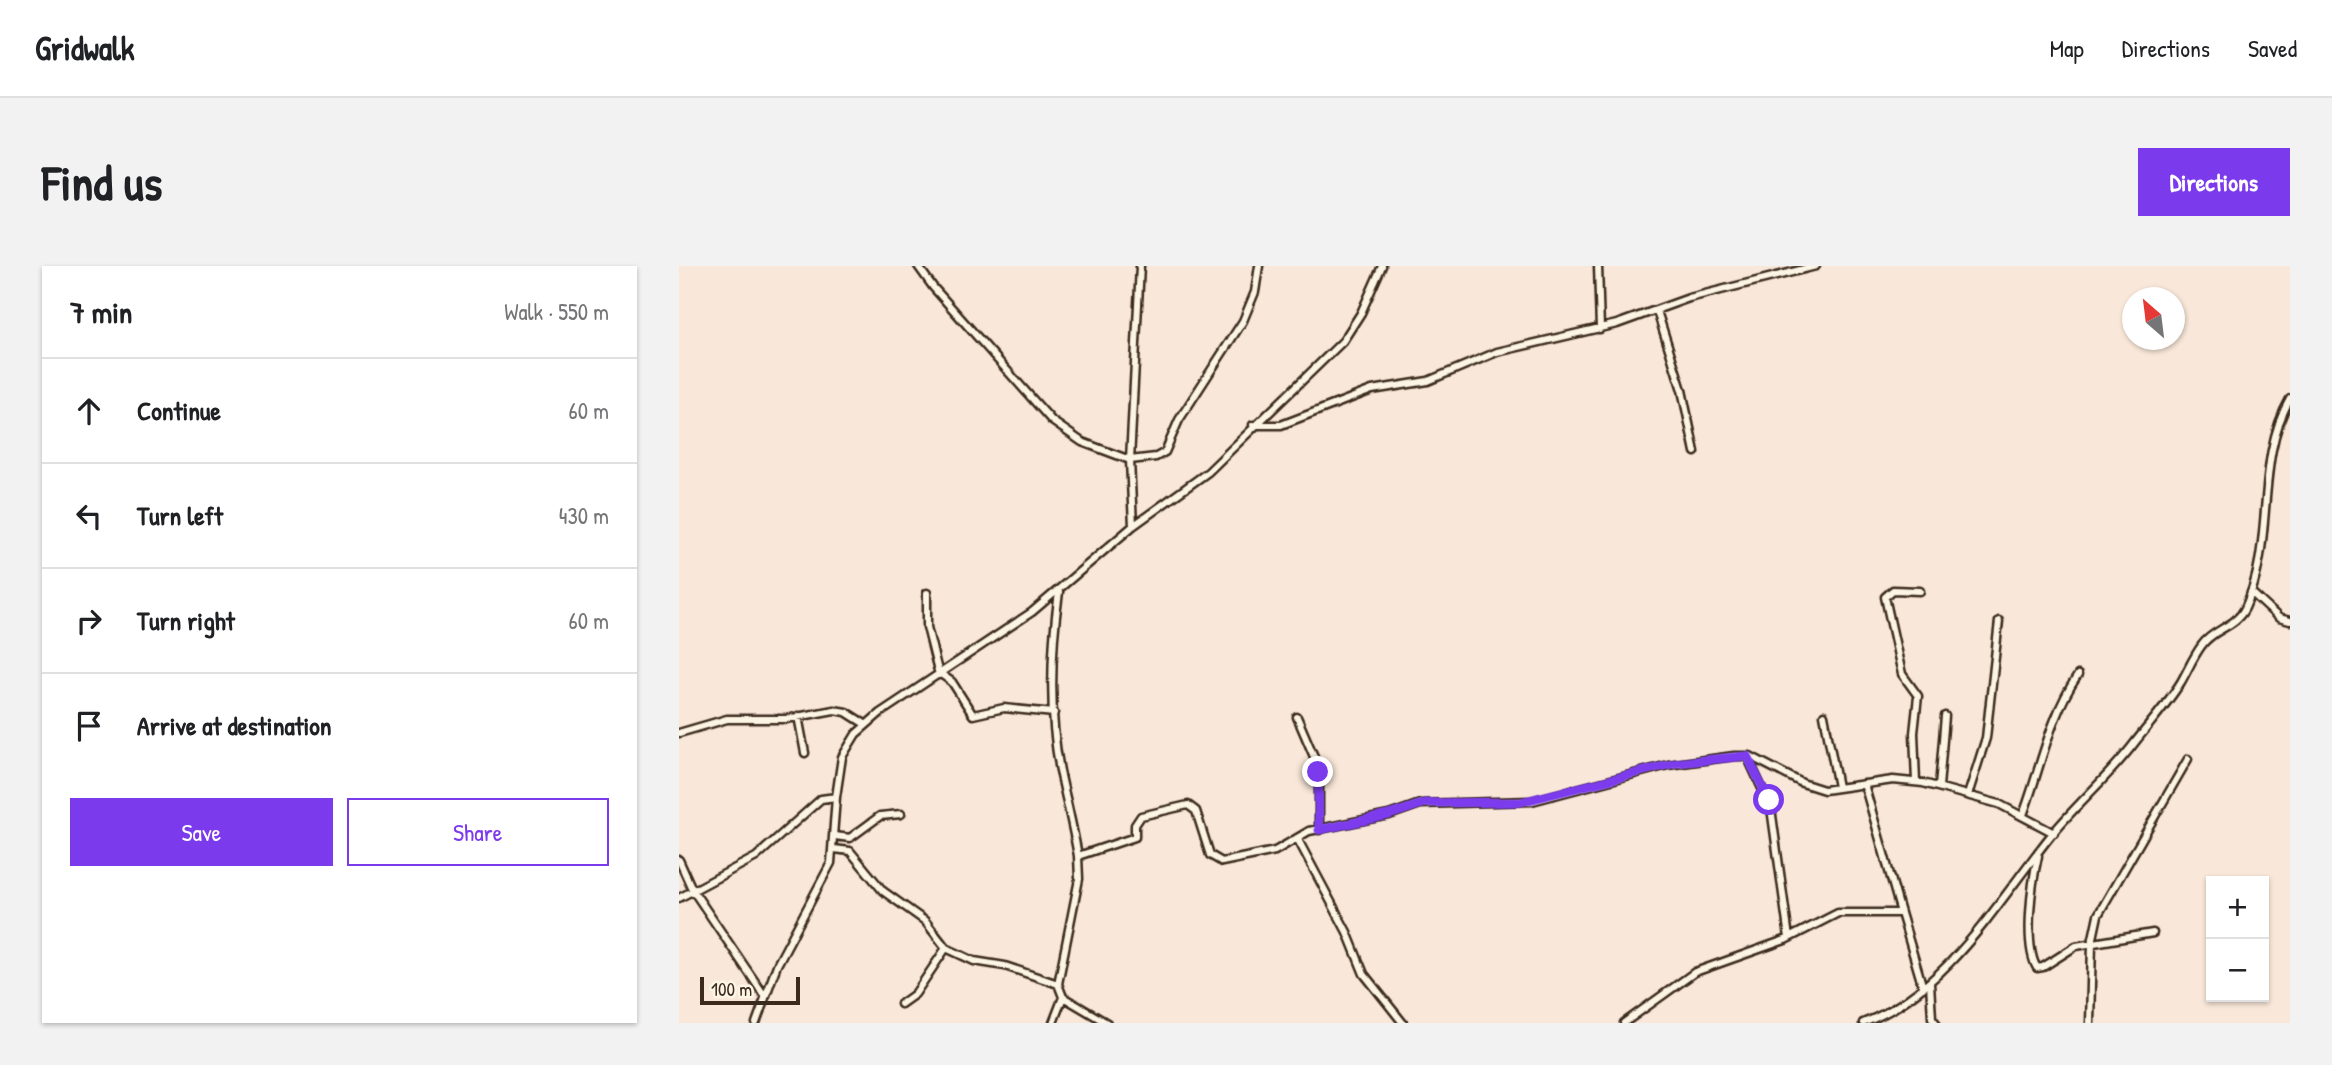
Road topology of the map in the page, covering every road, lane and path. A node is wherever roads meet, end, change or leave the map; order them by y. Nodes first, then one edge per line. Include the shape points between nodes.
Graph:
1 (918, 266) edge
2 (1140, 266) edge
3 (1259, 266) edge
4 (1382, 266) edge
5 (1598, 266) edge
6 (1816, 266) edge
7 (1657, 311) junction
8 (1600, 329) junction
9 (2290, 399) edge
10 (1254, 425) junction
11 (1695, 452) dead end
12 (1130, 460) junction
13 (1133, 526) junction
14 (1920, 591) dead end
15 (1059, 592) junction
16 (2251, 592) junction
17 (927, 593) dead end
18 (1999, 621) dead end
19 (2290, 621) edge
20 (940, 674) junction
21 (2078, 675) dead end
22 (1054, 713) junction
23 (1824, 715) dead end
24 (798, 716) junction
25 (1945, 716) dead end
26 (1297, 717) dead end
27 (865, 724) junction
28 (679, 733) edge
29 (805, 753) dead end
30 (1747, 756) junction
31 (2187, 759) dead end
32 (1916, 782) junction
33 (1864, 784) junction
34 (1838, 787) junction
35 (1939, 787) junction
36 (1968, 795) junction
37 (836, 797) junction
38 (901, 814) dead end
39 (2023, 815) junction
40 (1319, 830) junction
41 (2055, 833) junction
42 (835, 836) junction
43 (1297, 838) junction
44 (834, 849) junction
45 (2038, 854) junction
46 (1078, 856) junction
47 (679, 860) edge
48 (692, 889) junction
49 (679, 898) edge
50 (1901, 913) junction
51 (2153, 933) dead end
52 (1789, 938) junction
53 (2092, 943) junction
54 (946, 948) junction
55 (1930, 983) junction
56 (1058, 984) junction
57 (1923, 988) junction
58 (764, 995) junction
59 (1063, 997) junction
60 (901, 1004) dead end
61 (756, 1023) edge
62 (1053, 1023) edge
63 (1107, 1023) edge
64 (1403, 1023) edge
65 (1624, 1023) edge
66 (1863, 1023) edge
67 (1936, 1023) edge
68 (2089, 1023) edge

1 - 12 street via 1052,421 1082,442
2 - 12 street
3 - 12 street via 1243,321 1178,420 1165,452
4 - 10 street via 1343,341
5 - 8 street
6 - 7 street via 1689,298
7 - 8 street
7 - 11 street via 1682,390
8 - 10 street via 1497,352 1441,376 1373,390 1281,425
9 - 16 street via 2271,443 2265,534
10 - 13 street via 1208,472
12 - 13 street
13 - 15 street
14 - 32 street via 1893,590 1885,597 1902,674 1917,696
15 - 20 street
15 - 22 street
16 - 19 street via 2280,618
16 - 41 street via 2241,616 2204,642 2136,742
17 - 20 street via 927,627
18 - 36 street via 1986,738
20 - 22 street via 952,682 973,715 1004,708
20 - 27 street
21 - 39 street via 2054,717
22 - 46 street
23 - 34 street
24 - 27 street via 837,710
24 - 28 street via 727,719
24 - 29 street
25 - 35 street
26 - 40 street via 1315,759
27 - 37 street via 842,757
30 - 34 street via 1814,788
30 - 40 street via 1676,763 1521,802 1425,803
30 - 52 street via 1771,808
31 - 53 street via 2105,900
32 - 33 street
32 - 35 street
33 - 34 street
33 - 50 street
35 - 36 street
36 - 39 street
37 - 42 street
37 - 48 street via 821,799 744,866
38 - 42 street via 876,818 850,838
39 - 41 street
40 - 43 street
41 - 45 street
42 - 44 street
43 - 46 street via 1275,851 1217,861 1207,850 1196,811 1188,805 1141,816 1135,837
43 - 64 street via 1347,932 1363,974
44 - 54 street via 850,850 883,891 925,920
44 - 58 street via 828,873
45 - 53 street via 2031,890 2033,957 2049,964 2076,946
45 - 55 street
46 - 56 street via 1079,879
47 - 48 street
48 - 49 street
48 - 58 street
50 - 52 street via 1845,911
50 - 57 street
51 - 53 street
52 - 65 street via 1695,972
53 - 68 street
54 - 56 street via 974,961 1013,968
54 - 60 street via 915,995
55 - 57 street
55 - 67 street
56 - 59 street
57 - 66 street via 1896,1009
58 - 61 street
59 - 62 street
59 - 63 street

